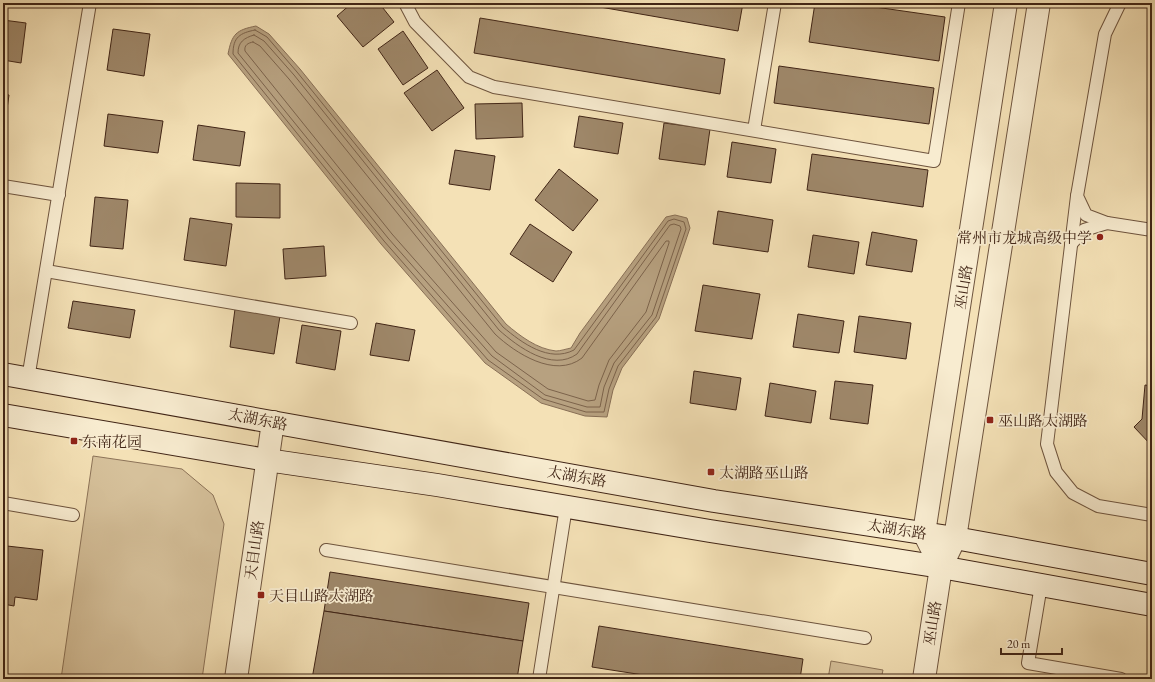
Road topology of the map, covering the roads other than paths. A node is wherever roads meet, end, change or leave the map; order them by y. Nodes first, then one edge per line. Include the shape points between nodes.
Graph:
1 (90, 3) edge
2 (405, 3) edge
3 (775, 3) edge
4 (959, 3) edge
5 (1006, 3) edge
6 (1039, 3) edge
7 (1120, 3) edge
8 (754, 130) junction
9 (3, 186) edge
10 (59, 194) junction
11 (1077, 196) junction
12 (1107, 223) junction
13 (1152, 230) edge
14 (1071, 244) junction
15 (46, 271) junction
16 (351, 322) dead end
17 (3, 374) edge
18 (28, 379) junction
19 (3, 415) edge
20 (273, 422) junction
21 (267, 460) junction
22 (3, 504) edge
23 (566, 507) junction
24 (73, 515) dead end
25 (1152, 515) edge
26 (924, 533) junction
27 (955, 538) junction
28 (326, 550) dead end
29 (941, 567) junction
30 (1152, 574) edge
31 (1041, 585) junction
32 (553, 587) junction
33 (1152, 605) edge
34 (865, 638) dead end
35 (236, 679) edge
36 (539, 679) edge
37 (924, 679) edge
38 (1121, 679) edge

1 - 10 lane
2 - 8 lane via 416,22 469,77 494,86
3 - 8 lane
4 - 8 lane via 934,161
5 - 26 main road, 巫山路
6 - 27 main road, 巫山路
7 - 11 lane via 1105,34
9 - 10 lane
10 - 15 lane
11 - 12 lane via 1086,214
11 - 14 lane
12 - 13 lane
12 - 14 lane via 1084,230
14 - 25 lane via 1047,444 1056,472 1073,493 1098,506
15 - 16 lane
15 - 18 lane
17 - 18 main road, 太湖东路
18 - 20 main road, 太湖东路
19 - 21 main road, 太湖东路
20 - 21 main road, 天目山路
20 - 26 main road, 太湖东路 via 714,501
21 - 23 main road, 太湖东路
21 - 35 main road, 天目山路
22 - 24 lane
23 - 29 main road, 太湖东路
23 - 32 lane
26 - 27 main road, 太湖东路
26 - 29 main road
27 - 29 main road, 巫山路
27 - 30 main road, 太湖东路
28 - 32 lane
29 - 31 main road, 太湖东路
29 - 37 main road, 巫山路
31 - 33 main road, 太湖东路
31 - 38 lane via 1028,663
32 - 34 lane
32 - 36 lane

